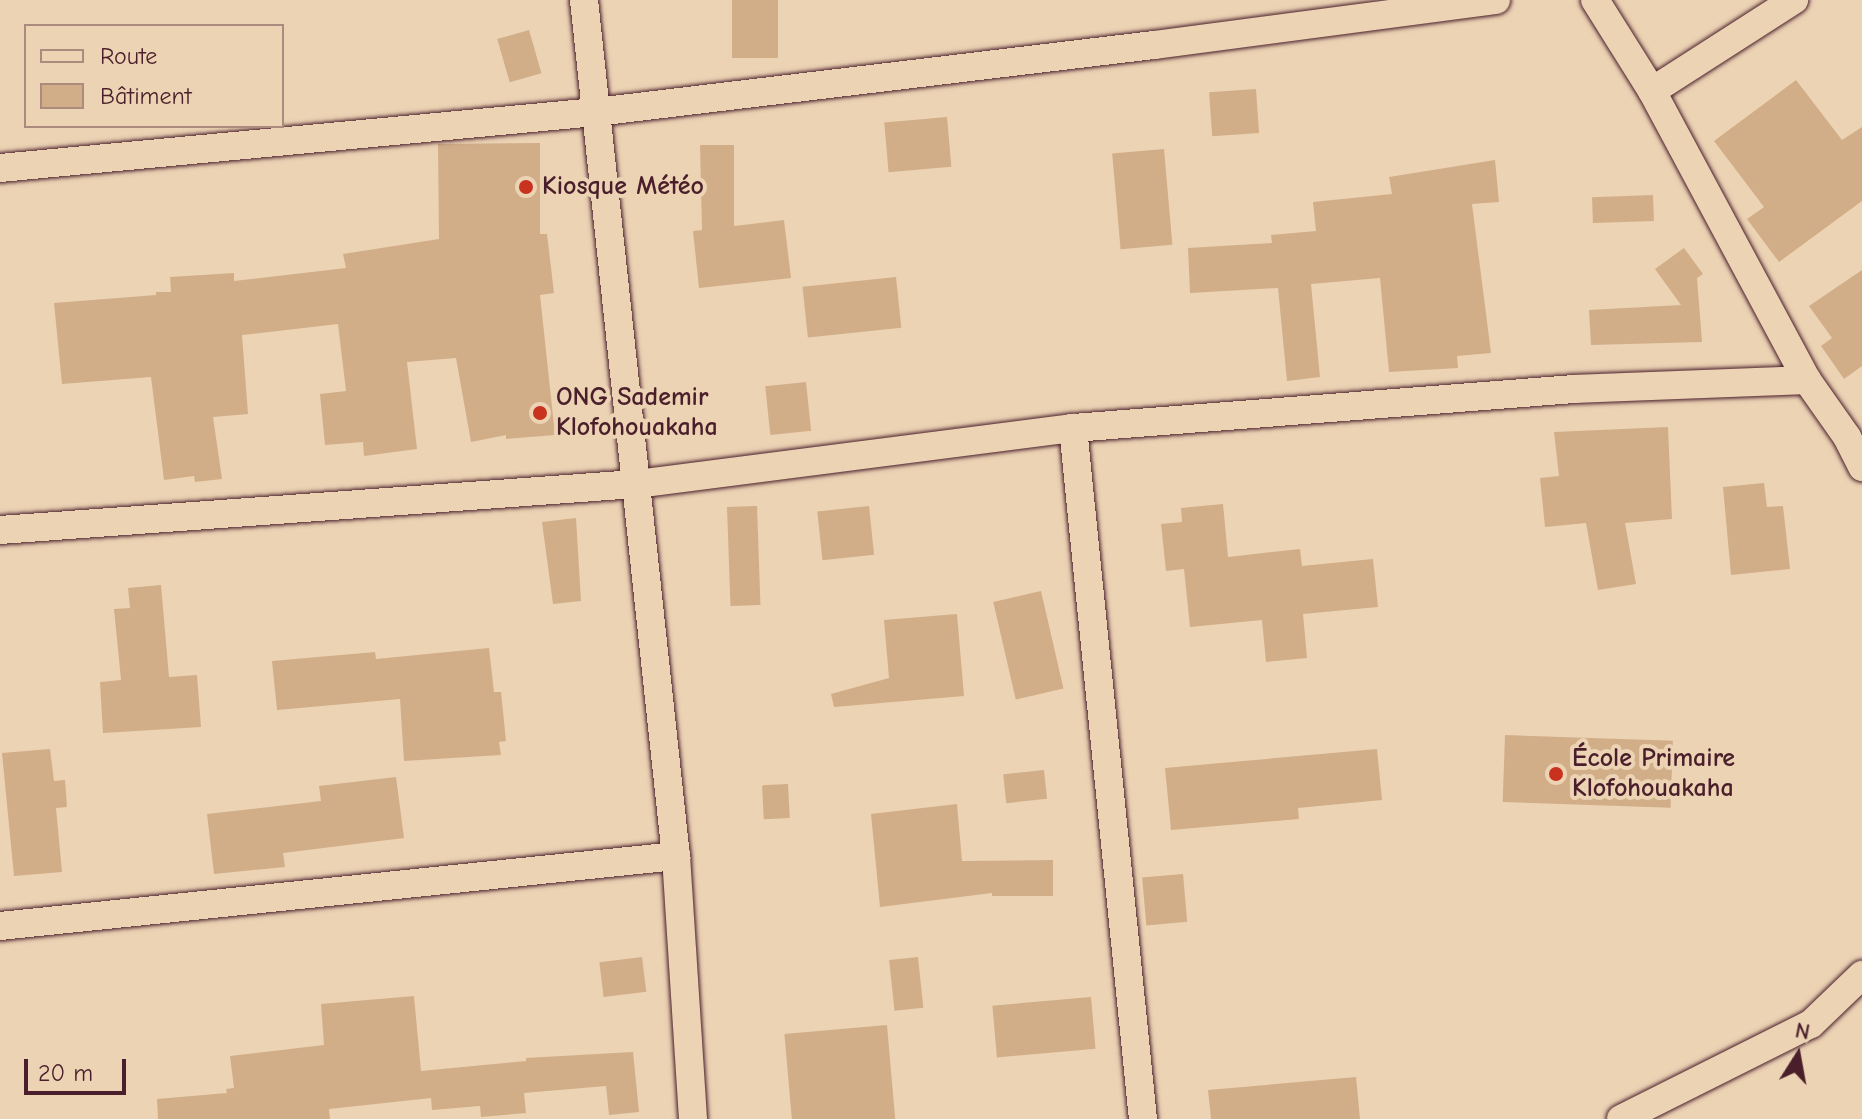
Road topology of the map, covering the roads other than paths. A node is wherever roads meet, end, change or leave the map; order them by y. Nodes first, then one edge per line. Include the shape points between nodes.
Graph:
1 (584, 0) edge
2 (1496, 0) edge
3 (1595, 0) edge
4 (1794, 0) edge
5 (1652, 91) junction
6 (596, 112) junction
7 (0, 168) edge
8 (1807, 380) junction
9 (1073, 428) junction
10 (1855, 432) edge
11 (1862, 467) edge
12 (636, 484) junction
13 (0, 530) edge
14 (676, 856) junction
15 (0, 926) edge
16 (1862, 975) edge
17 (693, 1119) edge
18 (1143, 1119) edge
19 (1621, 1119) edge

1 - 6 street
2 - 6 street
3 - 5 street
4 - 5 street
5 - 8 street
6 - 7 street
6 - 12 street
8 - 9 street via 1574,389
8 - 10 street
9 - 12 street
9 - 18 street
10 - 11 street
12 - 13 street
12 - 14 street
14 - 15 street
14 - 17 street
16 - 19 street via 1811,1024

